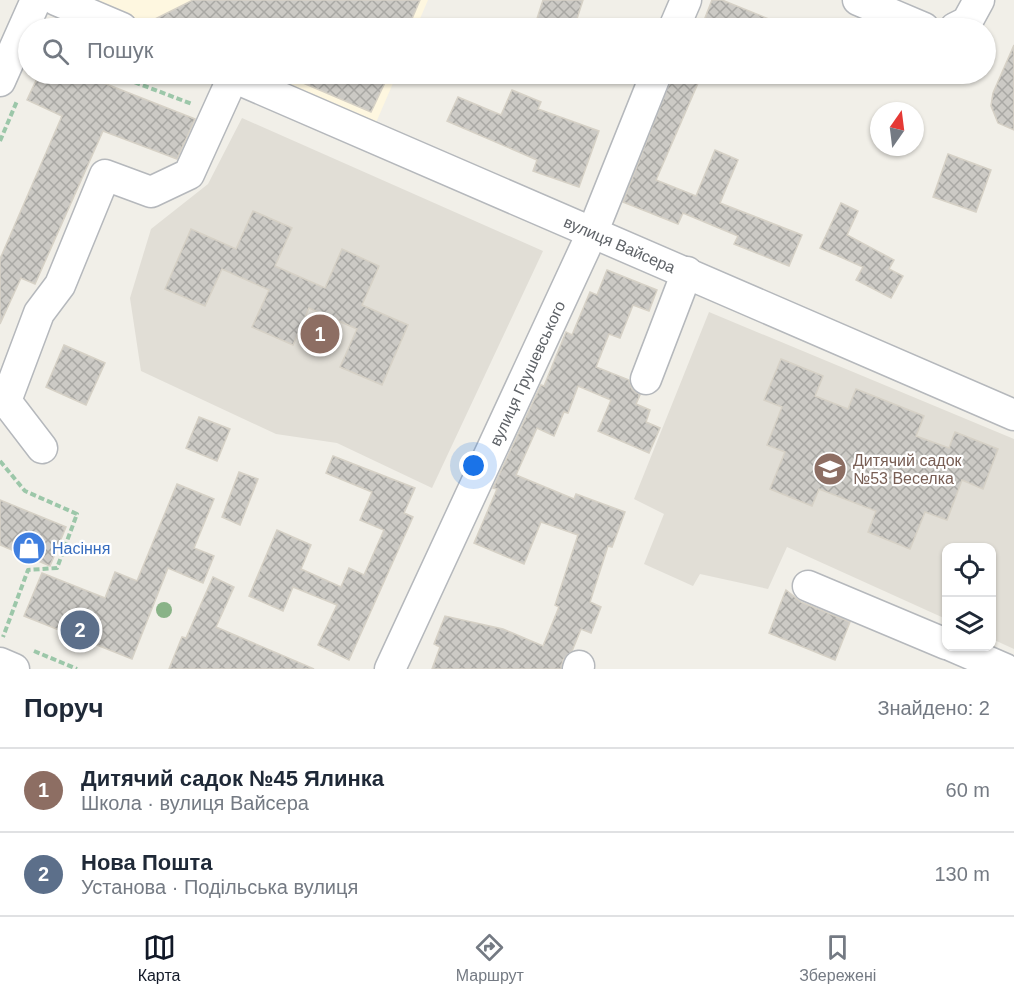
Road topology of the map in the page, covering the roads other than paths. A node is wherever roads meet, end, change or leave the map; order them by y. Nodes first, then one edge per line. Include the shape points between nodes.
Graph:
1 (36, 0) edge
2 (56, 0) edge
3 (686, 0) edge
4 (858, 0) edge
5 (979, 0) edge
6 (31, 18) edge
7 (98, 18) edge
8 (678, 18) edge
9 (900, 18) edge
10 (969, 18) edge
11 (18, 60) edge
12 (226, 84) edge
13 (251, 84) edge
14 (652, 84) edge
15 (10, 87) edge
16 (593, 231) junction
17 (687, 272) junction
18 (646, 378) dead end
19 (1014, 415) edge
20 (42, 448) dead end
21 (808, 586) dead end
22 (942, 642) edge
23 (964, 651) edge
24 (390, 669) edge
25 (1005, 669) edge

1 - 6 street
2 - 7 street
3 - 8 street
4 - 9 street
5 - 10 street
11 - 15 street
12 - 20 street via 189,174 151,192 105,175 60,285 39,313 6,401
13 - 16 street, вулиця Вайсера
14 - 16 street, вулиця Грушевського
16 - 17 street, вулиця Вайсера
16 - 24 street, вулиця Грушевського
17 - 18 street
17 - 19 street, вулиця Вайсера
21 - 22 street
23 - 25 street

